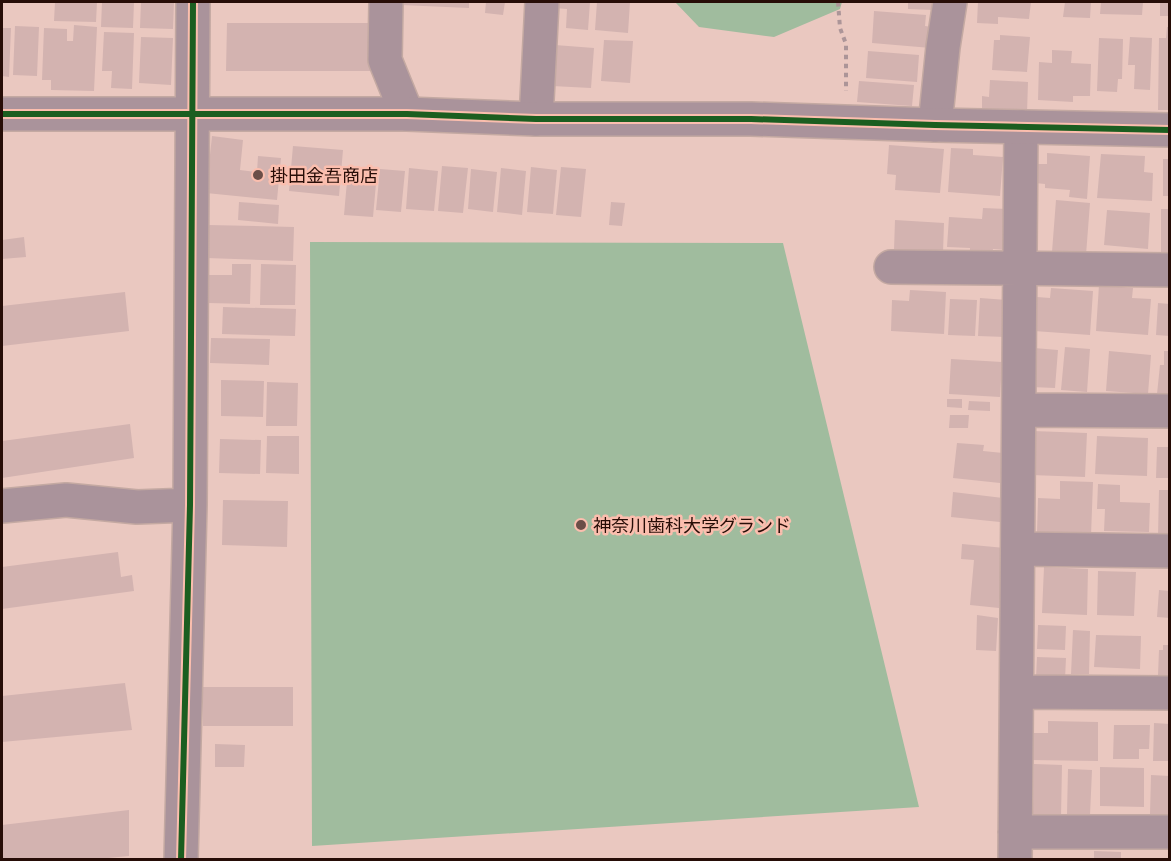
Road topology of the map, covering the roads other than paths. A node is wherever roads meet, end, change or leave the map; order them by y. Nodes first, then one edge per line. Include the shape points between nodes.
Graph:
1 (193, 2) edge
2 (386, 2) edge
3 (542, 2) edge
4 (950, 2) edge
5 (2, 114) edge
6 (192, 114) junction
7 (407, 114) junction
8 (536, 119) junction
9 (935, 125) junction
10 (1022, 127) junction
11 (1170, 130) edge
12 (891, 267) dead end
13 (1020, 269) junction
14 (1170, 270) edge
15 (1019, 410) junction
16 (1170, 411) edge
17 (190, 505) junction
18 (2, 506) edge
19 (1018, 549) junction
20 (1170, 551) edge
21 (1017, 692) junction
22 (1170, 693) edge
23 (1170, 832) edge
24 (1015, 846) edge
25 (181, 860) edge

1 - 6 street
2 - 7 street via 385,60
3 - 8 street
4 - 9 street
5 - 6 street
6 - 7 street
6 - 17 street
7 - 8 street
8 - 9 street via 751,119
9 - 10 street
10 - 11 street
10 - 13 street
12 - 13 street
13 - 14 street
13 - 15 street
15 - 16 street
15 - 19 street
17 - 18 street via 137,507 66,500
17 - 25 street
19 - 20 street
19 - 21 street
21 - 22 street
21 - 24 street
23 - 24 street

